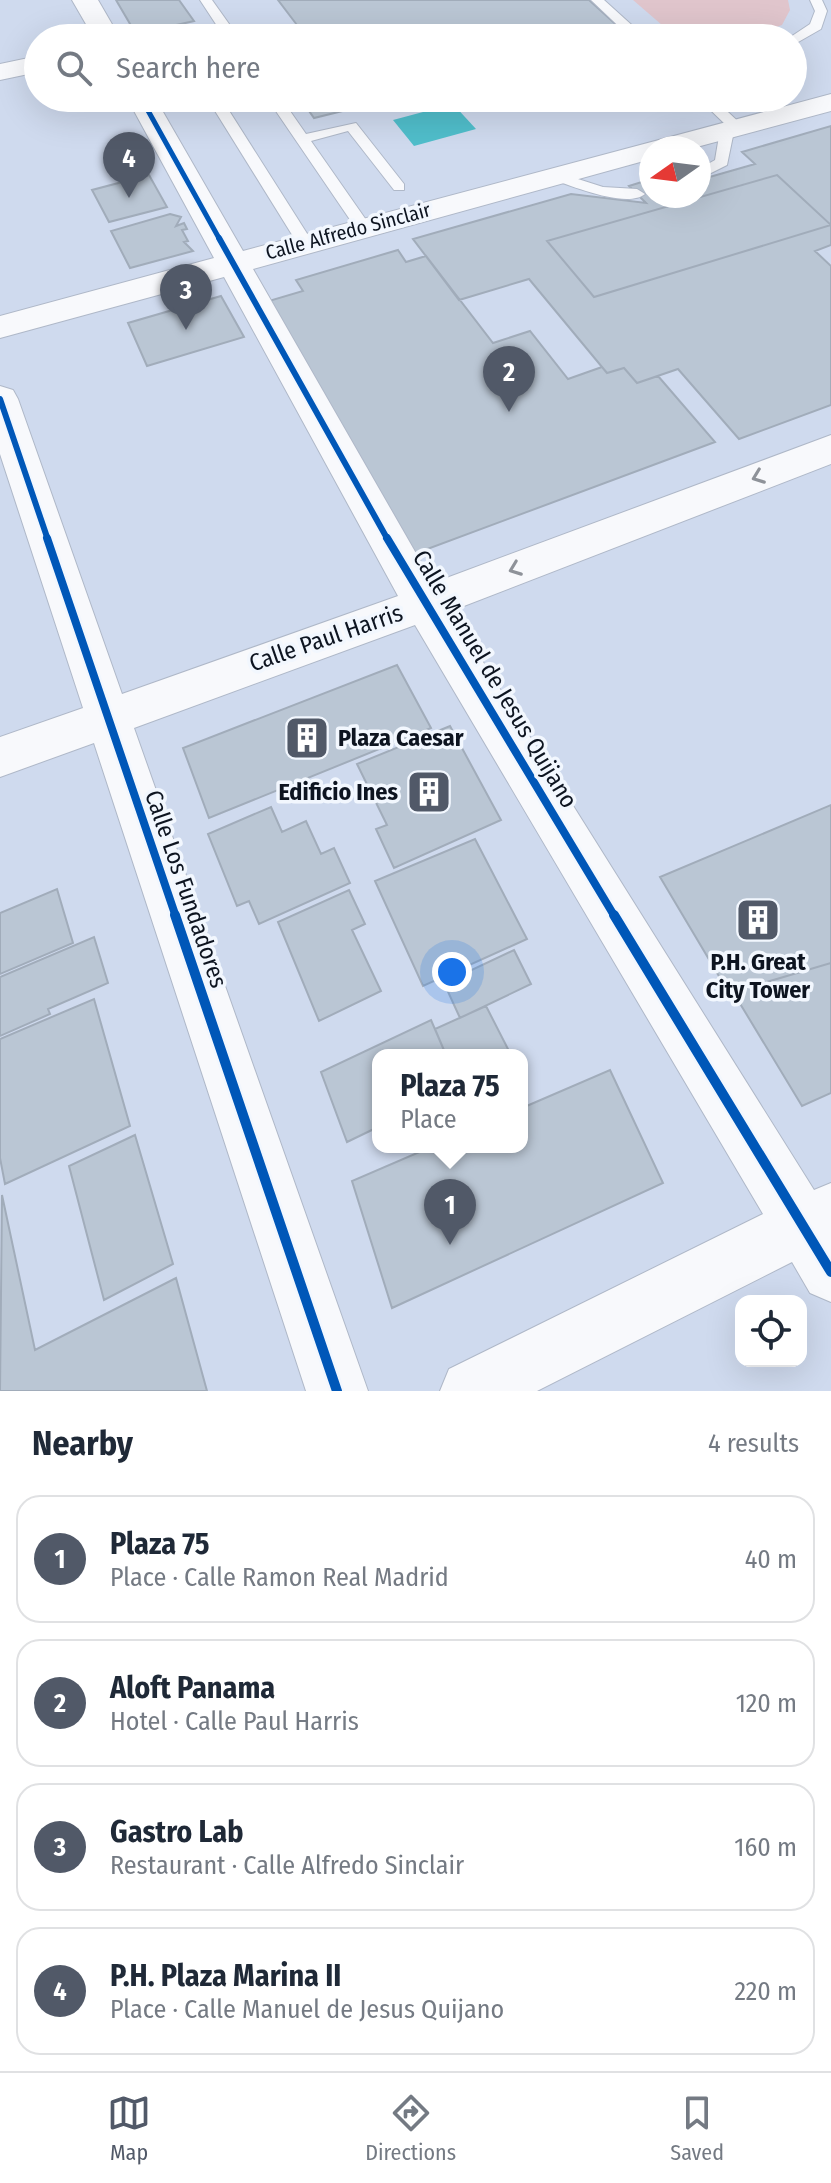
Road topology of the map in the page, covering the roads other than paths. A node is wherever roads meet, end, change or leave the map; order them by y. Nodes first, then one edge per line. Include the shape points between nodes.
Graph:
1 (85, 0) edge
2 (206, 0) edge
3 (597, 0) edge
4 (816, 0) edge
5 (99, 24) edge
6 (222, 24) edge
7 (624, 24) edge
8 (807, 32) edge
9 (24, 67) edge
10 (0, 72) edge
11 (831, 102) edge
12 (807, 109) edge
13 (149, 112) edge
14 (223, 112) edge
15 (284, 112) edge
16 (717, 112) edge
17 (794, 112) edge
18 (732, 129) junction
19 (705, 136) edge
20 (303, 139) junction
21 (639, 153) edge
22 (711, 168) edge
23 (556, 176) junction
24 (399, 187) dead end
25 (637, 194) dead end
26 (363, 227) junction
27 (305, 243) junction
28 (235, 261) junction
29 (0, 327) edge
30 (0, 399) edge
31 (831, 449) edge
32 (424, 604) junction
33 (106, 716) junction
34 (0, 757) edge
35 (822, 1236) edge
36 (337, 1391) edge
37 (471, 1391) edge

1 - 5 street
2 - 6 lane
3 - 7 lane
4 - 8 lane via 821,11 816,26
9 - 10 street
11 - 12 street
13 - 28 street, Calle Manuel de Jesus Quijano
14 - 27 lane
15 - 20 lane
16 - 18 lane
17 - 18 street
18 - 19 street
18 - 22 lane via 722,162
20 - 24 lane via 351,126
20 - 26 lane
21 - 23 street, Calle Alfredo Sinclair
23 - 25 lane via 601,191
23 - 26 street, Calle Alfredo Sinclair
26 - 27 street, Calle Alfredo Sinclair
27 - 28 street, Calle Alfredo Sinclair
28 - 29 street, Calle Alfredo Sinclair
28 - 32 street, Calle Manuel de Jesus Quijano
30 - 33 street, Calle Los Fundadores
31 -> 32 street, Calle Paul Harris
32 - 33 street, Calle Paul Harris
32 - 35 street, Calle Manuel de Jesus Quijano
33 - 34 street, Calle Paul Harris
33 - 36 street, Calle Los Fundadores
35 - 37 street

